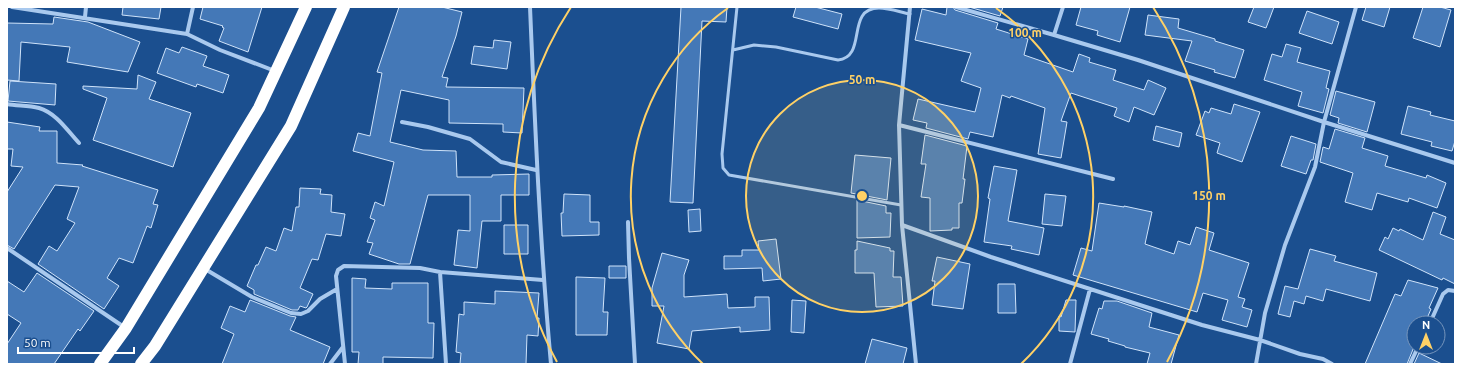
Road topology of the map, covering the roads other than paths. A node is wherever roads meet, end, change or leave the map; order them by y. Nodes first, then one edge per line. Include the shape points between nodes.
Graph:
1 (12, 7) edge
2 (86, 7) edge
3 (193, 7) edge
4 (306, 7) edge
5 (344, 7) edge
6 (530, 7) edge
7 (737, 7) edge
8 (910, 7) edge
9 (956, 7) edge
10 (1063, 7) edge
11 (1356, 7) edge
12 (910, 14) junction
13 (85, 17) junction
14 (187, 34) junction
15 (1054, 35) junction
16 (733, 50) junction
17 (275, 71) junction
18 (7, 104) edge
19 (402, 122) dead end
20 (1324, 122) junction
21 (898, 125) junction
22 (79, 143) dead end
23 (1455, 163) edge
24 (536, 170) junction
25 (1113, 179) dead end
26 (902, 205) junction
27 (628, 222) dead end
28 (902, 225) junction
29 (7, 248) edge
30 (203, 268) junction
31 (440, 272) junction
32 (543, 280) junction
33 (337, 289) junction
34 (1090, 289) junction
35 (1455, 291) edge
36 (1434, 315) edge
37 (126, 328) junction
38 (1260, 340) junction
39 (343, 347) junction
40 (100, 364) edge
41 (141, 364) edge
42 (330, 364) edge
43 (345, 364) edge
44 (446, 364) edge
45 (550, 364) edge
46 (636, 364) edge
47 (916, 364) edge
48 (1070, 364) edge
49 (1256, 364) edge
50 (1332, 364) edge

1 - 13 street
2 - 13 street
3 - 14 street
4 - 17 highway
5 - 30 highway via 291,126
6 - 24 street
7 - 16 lane
8 - 12 street
9 - 15 street
10 - 15 street
11 - 20 street
12 - 16 lane via 879,8 867,10 860,19 852,53 845,60 754,45
12 - 21 street
13 - 14 street
14 - 17 street
15 - 20 street
16 - 26 lane via 722,154 723,168 730,175
17 - 37 highway via 259,108
18 - 22 street via 38,108 48,112 57,118
19 - 24 street via 470,139 501,162
20 - 23 street
20 - 38 street via 1315,167 1285,245 1265,313
21 - 25 street
21 - 26 street
24 - 32 street
26 - 28 street
27 - 46 street
28 - 34 street
28 - 47 street
29 - 37 street
30 - 33 street via 252,297 291,313 308,312 320,299
30 - 41 highway
31 - 32 street
31 - 33 street via 420,268 344,266 338,270 336,276
31 - 44 street
32 - 45 street
33 - 39 street
34 - 38 street via 1202,325
34 - 48 street
35 - 36 street via 1448,290 1444,294
37 - 40 highway
38 - 49 street
38 - 50 street
39 - 42 street
39 - 43 street

